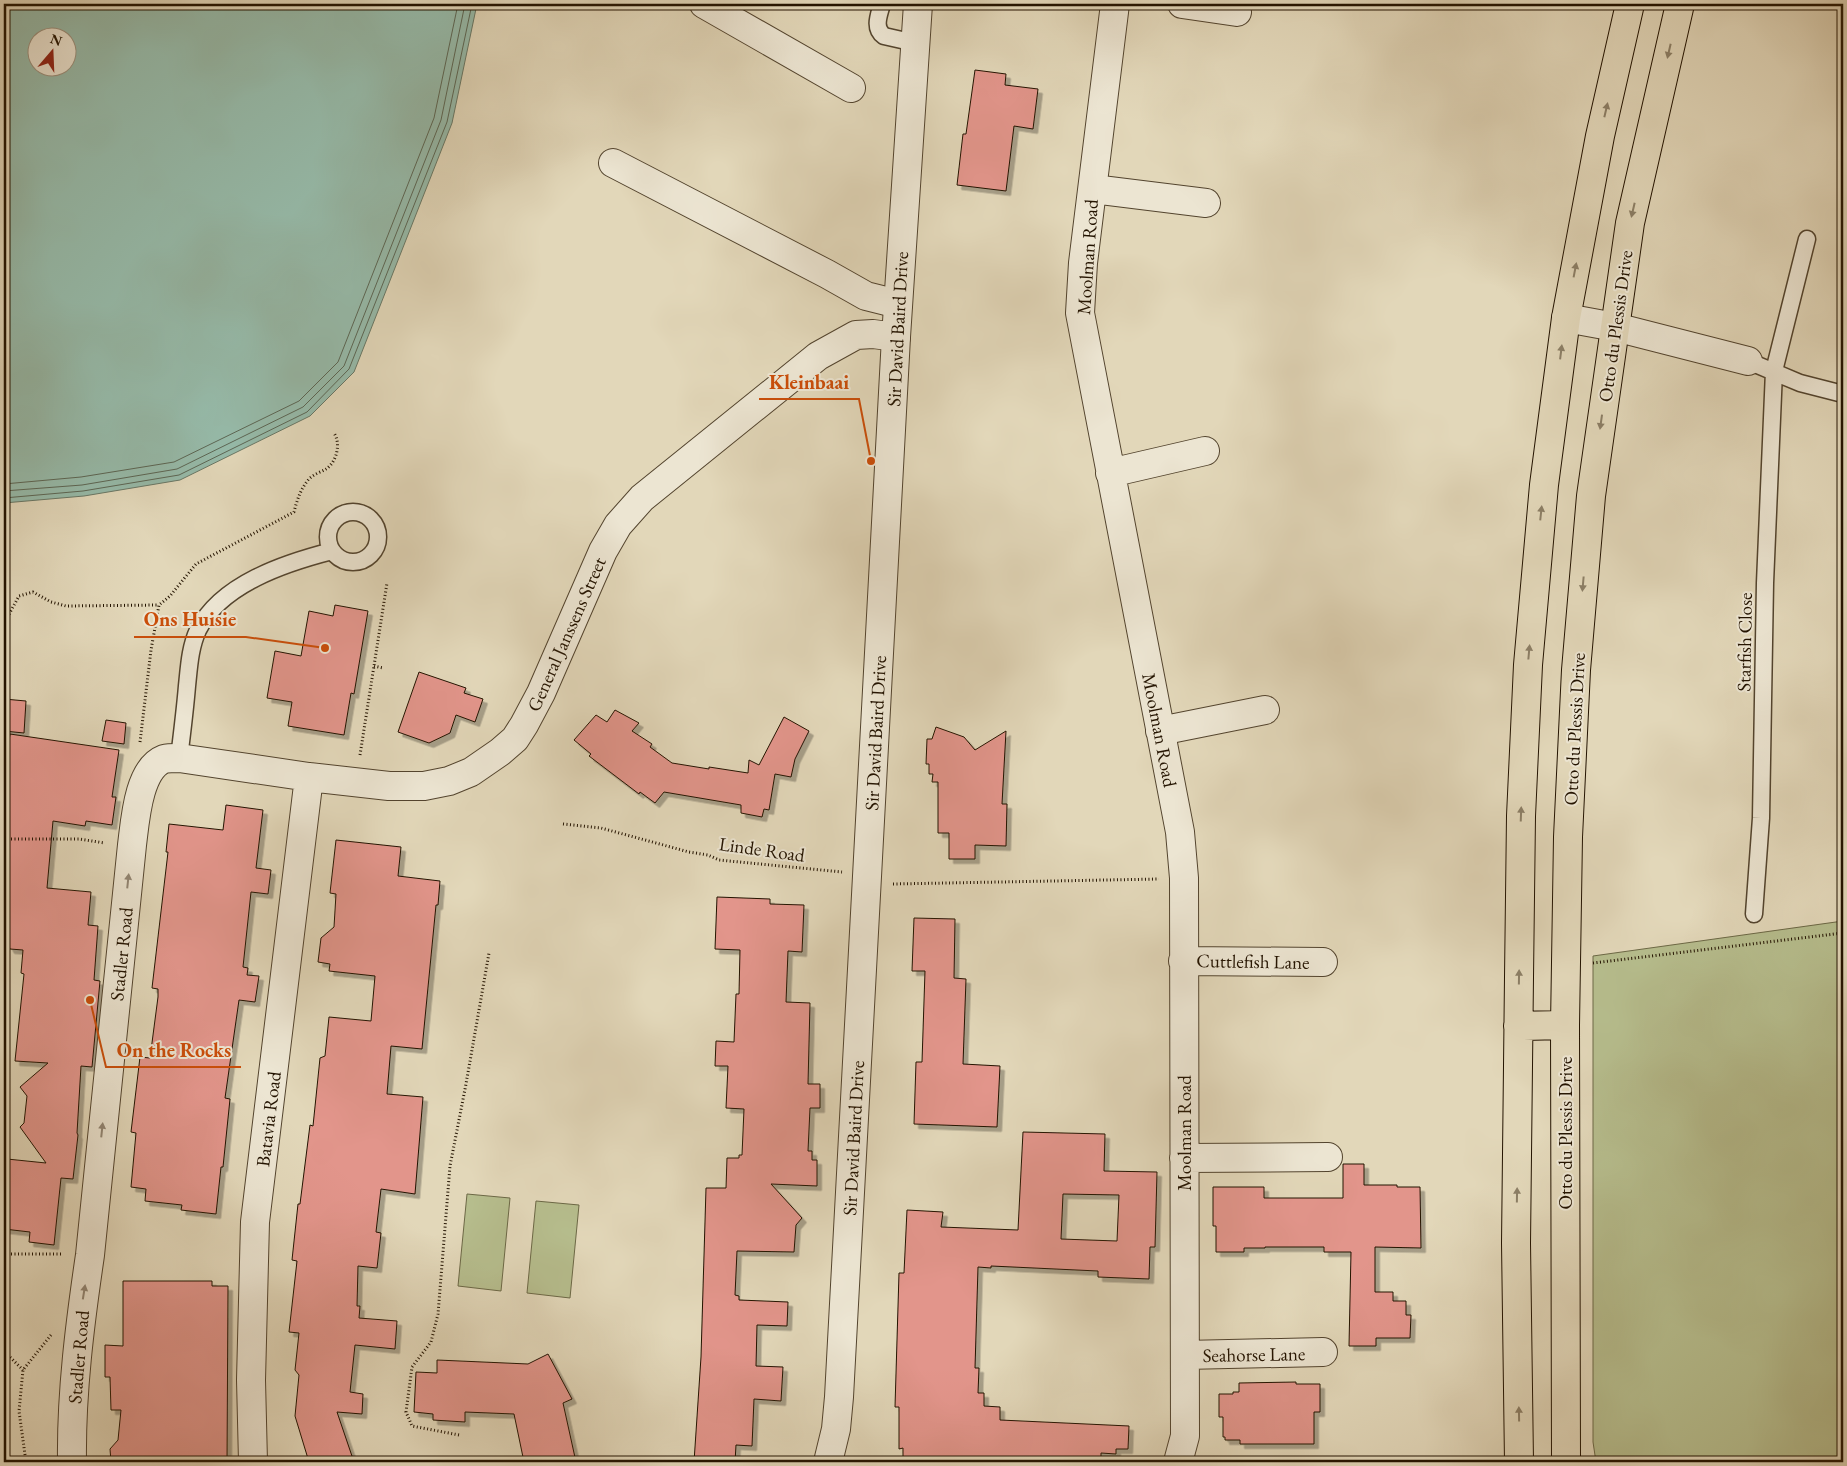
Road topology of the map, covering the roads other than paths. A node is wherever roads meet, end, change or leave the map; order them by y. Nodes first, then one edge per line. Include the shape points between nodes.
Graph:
1 (704, 4) edge
2 (882, 4) edge
3 (918, 4) edge
4 (1115, 4) edge
5 (1182, 4) edge
6 (1630, 4) edge
7 (1680, 4) edge
8 (1237, 12) dead end
9 (915, 43) junction
10 (851, 88) dead end
11 (613, 163) dead end
12 (1093, 189) junction
13 (1206, 203) dead end
14 (1807, 239) dead end
15 (898, 304) junction
16 (1566, 318) junction
17 (1615, 327) junction
18 (896, 337) junction
19 (1748, 361) joint
20 (1774, 371) junction
21 (1843, 394) edge
22 (1205, 451) dead end
23 (1110, 473) junction
24 (332, 550) dead end
25 (1265, 710) dead end
26 (1160, 731) junction
27 (179, 758) junction
28 (309, 777) junction
29 (1754, 914) dead end
30 (1183, 961) junction
31 (1323, 962) dead end
32 (1565, 1025) junction
33 (1518, 1026) junction
34 (1328, 1157) dead end
35 (1184, 1158) junction
36 (1322, 1352) dead end
37 (1185, 1355) junction
38 (72, 1462) edge
39 (253, 1462) edge
40 (828, 1462) edge
41 (1178, 1462) edge
42 (1519, 1462) edge
43 (1566, 1462) edge

1 - 10 street
2 - 9 lane via 877,23 880,33
3 - 9 street, Sir David Baird Drive
4 - 12 street, Moolman Road
5 - 8 street
16 -> 6 main road via 1600,136
7 -> 17 main road, Otto du Plessis Drive via 1630,223
9 - 15 street, Sir David Baird Drive
11 - 15 street via 866,296
12 - 13 street
12 - 23 street, Moolman Road via 1080,313
14 - 20 lane, Starfish Close
15 - 18 street, Sir David Baird Drive
16 - 17 street
33 -> 16 main road via 1521,816 1529,655 1544,485
17 - 19 street
17 -> 32 main road, Otto du Plessis Drive via 1591,496 1576,670 1568,837
18 - 28 street, General Janssens Street via 856,335 818,356 642,498 618,525 603,551 541,693 515,738 500,752 471,772 424,786 389,786
18 - 40 street, Sir David Baird Drive via 839,1397
19 - 20 lane
20 - 21 lane via 1800,383
20 - 29 lane, Starfish Close via 1765,583 1761,818
22 - 23 street
23 - 26 street, Moolman Road
24 - 27 lane via 296,560 261,575 222,599 208,614 191,652
25 - 26 street
26 - 30 street, Moolman Road via 1180,832 1184,878
27 - 28 street, General Janssens Street
38 -> 27 street, Stadler Road via 83,1300 134,831 146,778 164,759
28 - 39 street, Batavia Road via 256,1222 251,1380
30 - 31 street, Cuttlefish Lane
30 - 35 street, Moolman Road
32 - 33 main road
32 - 43 main road, Otto du Plessis Drive
42 -> 33 main road
34 - 35 street
35 - 37 street, Moolman Road
36 - 37 street, Seahorse Lane
37 - 41 street, Moolman Road via 1185,1436

